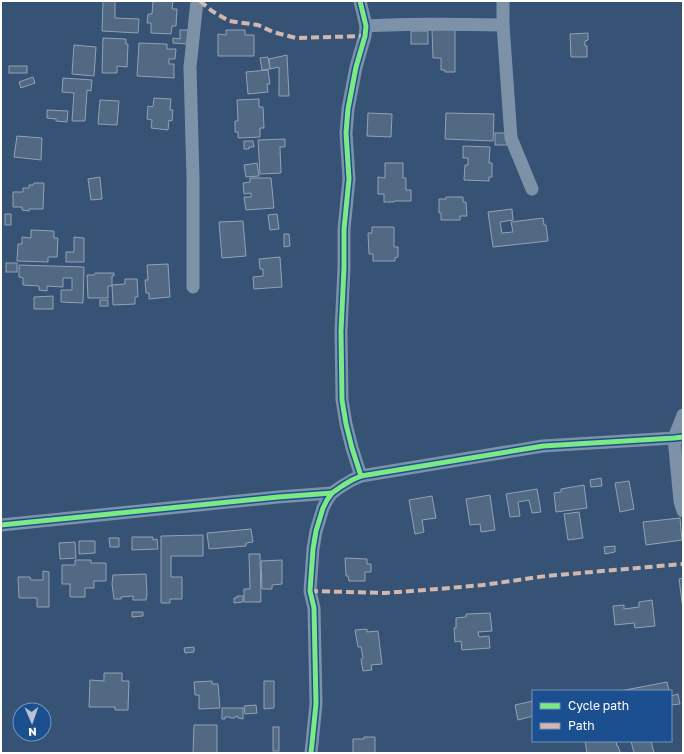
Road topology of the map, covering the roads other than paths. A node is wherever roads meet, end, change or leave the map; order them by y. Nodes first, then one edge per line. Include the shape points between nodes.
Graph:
1 (197, 1) edge
2 (360, 1) edge
3 (503, 1) edge
4 (366, 26) junction
5 (503, 26) junction
6 (532, 189) dead end
7 (193, 287) dead end
8 (683, 415) edge
9 (678, 437) edge
10 (362, 476) junction
11 (332, 493) junction
12 (683, 511) edge
13 (1, 525) edge
14 (311, 753) edge

1 - 7 street via 190,67
2 - 4 street
3 - 5 street
4 - 5 street
4 - 10 street via 348,109 346,133 349,179 344,229 341,331 342,400 352,448
5 - 6 street via 511,138
8 - 9 street
9 - 10 street via 543,446
9 - 12 street via 680,501
10 - 11 street
11 - 13 street
11 - 14 street via 323,508 313,549 310,592 314,608 316,704

